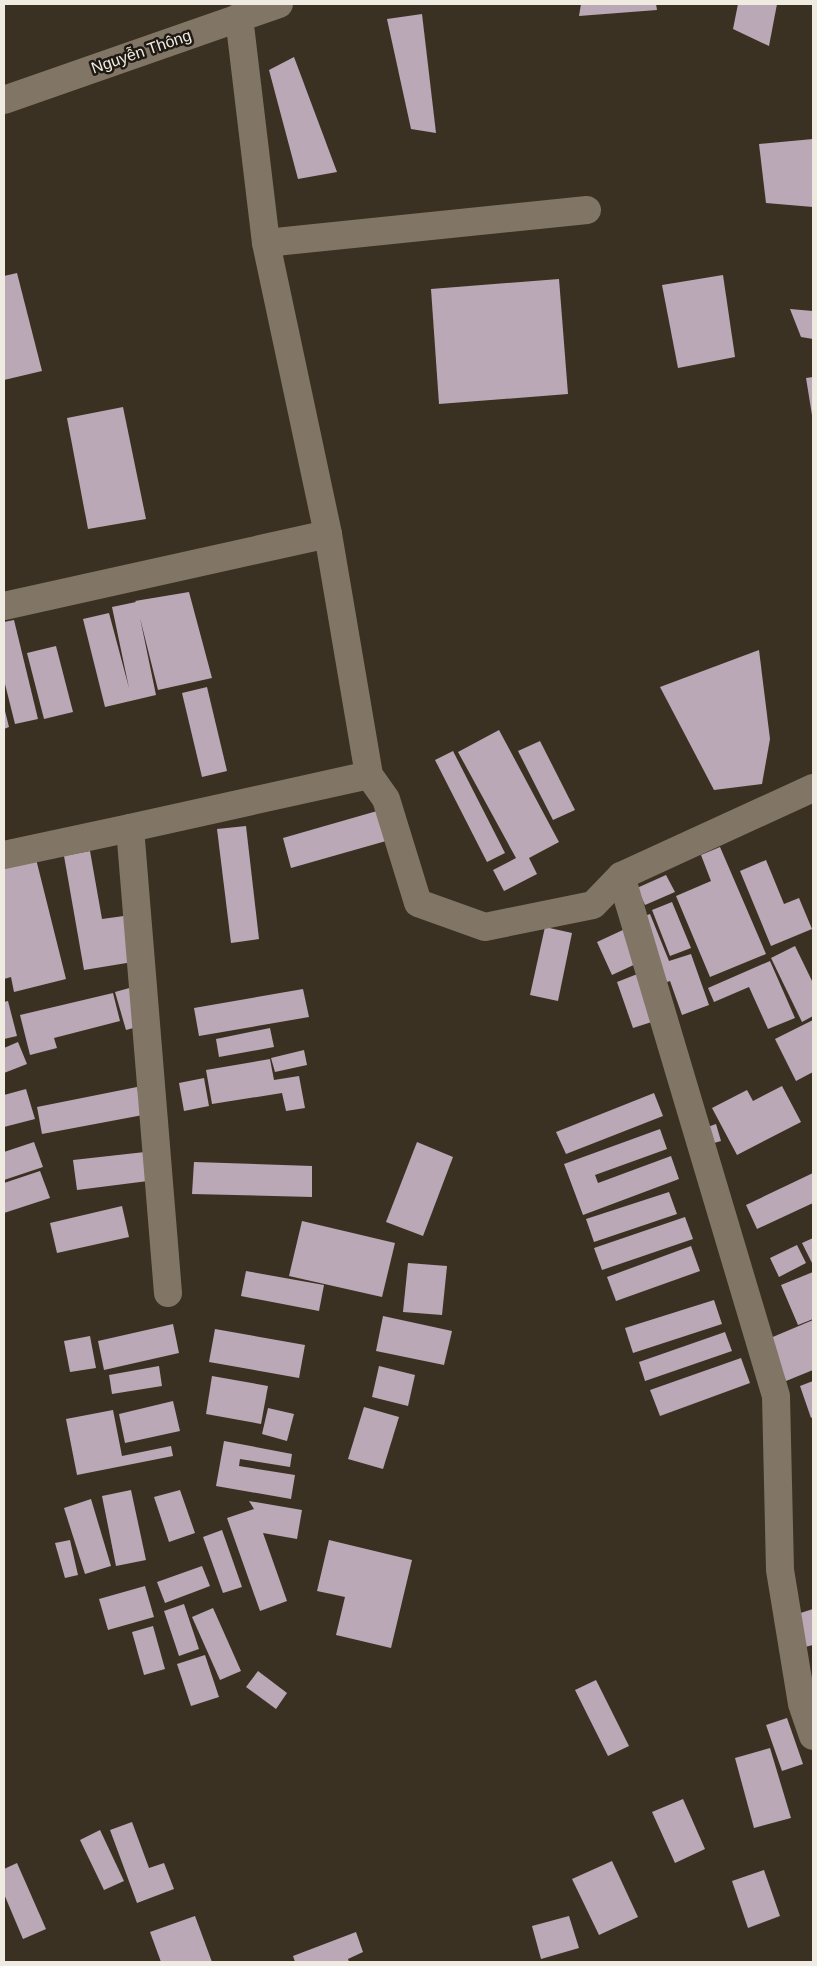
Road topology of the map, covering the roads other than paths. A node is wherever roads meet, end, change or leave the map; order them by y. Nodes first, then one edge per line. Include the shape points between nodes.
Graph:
1 (279, 4) edge
2 (239, 17) junction
3 (4, 100) edge
4 (587, 210) dead end
5 (266, 243) junction
6 (328, 534) junction
7 (4, 606) edge
8 (369, 775) junction
9 (813, 788) edge
10 (130, 828) junction
11 (4, 854) edge
12 (621, 876) junction
13 (168, 1293) dead end
14 (813, 1736) edge

1 - 2 street, Nguyễn Thông
2 - 3 street, Nguyễn Thông
2 - 5 street
4 - 5 street
5 - 6 street
6 - 7 street
6 - 8 street
8 - 10 street
8 - 12 street via 386,799 418,903 486,927 593,905
9 - 12 street
10 - 11 street
10 - 13 street
12 - 14 street via 776,1396 780,1570 802,1704

